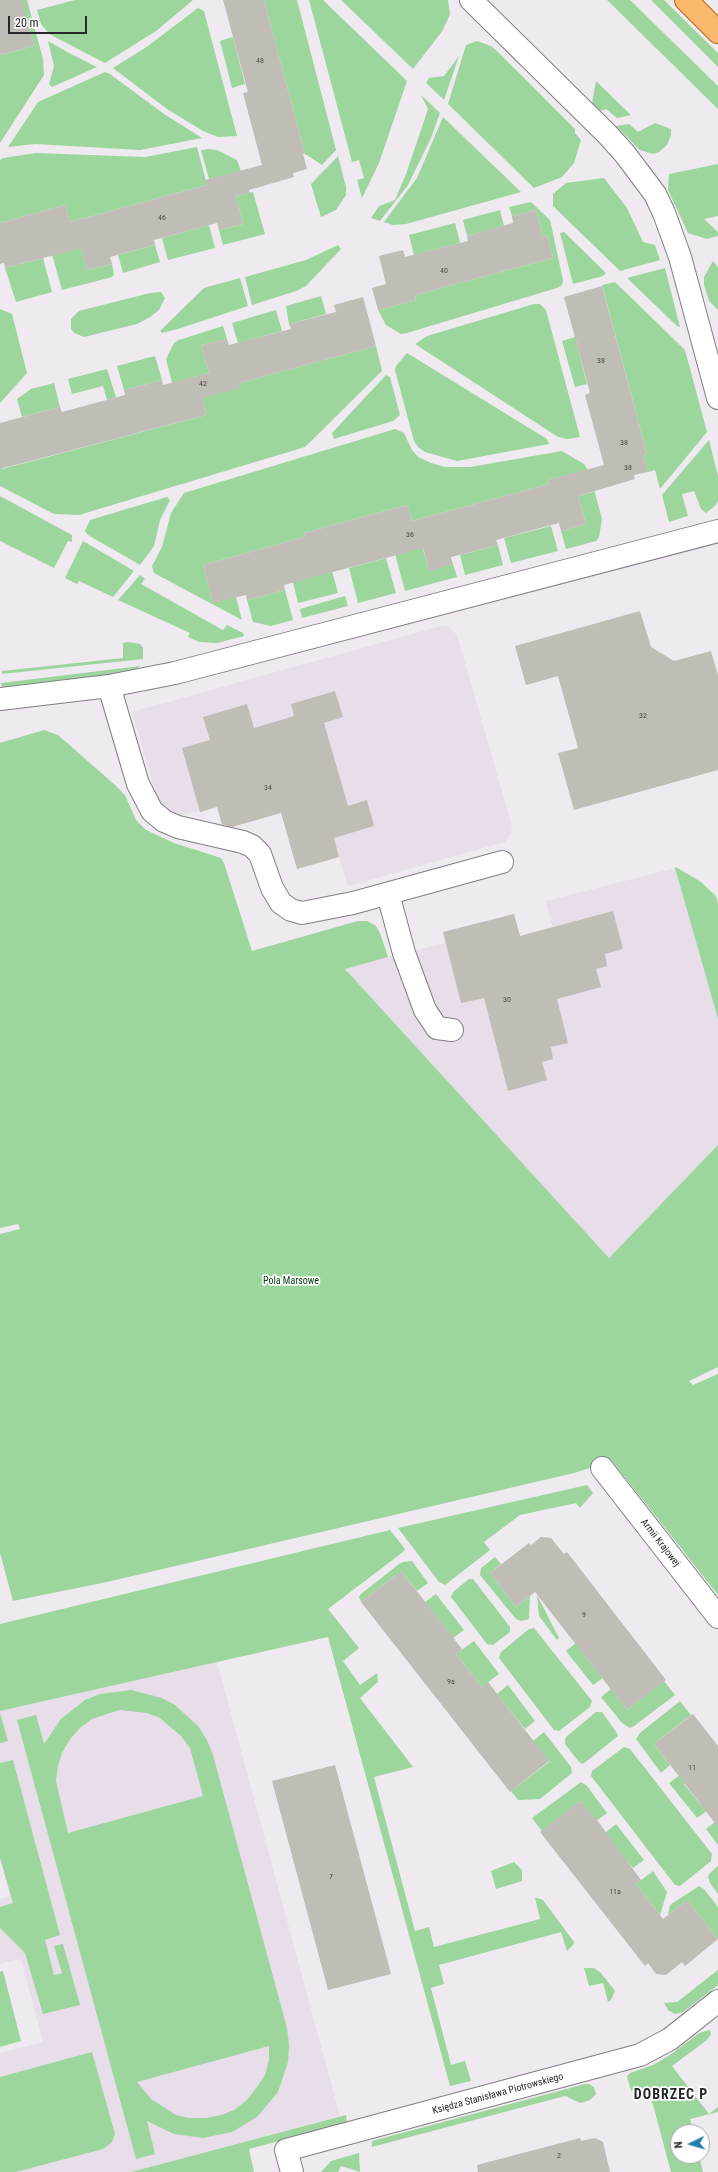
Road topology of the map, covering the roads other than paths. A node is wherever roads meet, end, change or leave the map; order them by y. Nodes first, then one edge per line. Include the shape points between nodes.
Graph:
1 (471, 0) edge
2 (686, 0) edge
3 (718, 32) edge
4 (718, 398) edge
5 (718, 531) edge
6 (109, 686) junction
7 (0, 699) edge
8 (502, 862) dead end
9 (388, 894) junction
10 (452, 1030) dead end
11 (602, 1468) dead end
12 (718, 1617) edge
13 (718, 2001) edge
14 (292, 2172) edge

1 - 4 street via 608,135 655,194 680,257
2 - 3 main road
5 - 6 street via 235,658 147,680
6 - 7 street
6 - 9 street via 138,784 152,811 164,822 252,846 260,854 272,888 281,903 302,914 354,904
8 - 9 street
9 - 10 street via 404,953 425,1010 437,1028
11 - 12 street, Armii Krajowej
13 - 14 street, Księdza Stanisława Piotrowskiego via 657,2048 640,2055 286,2150

